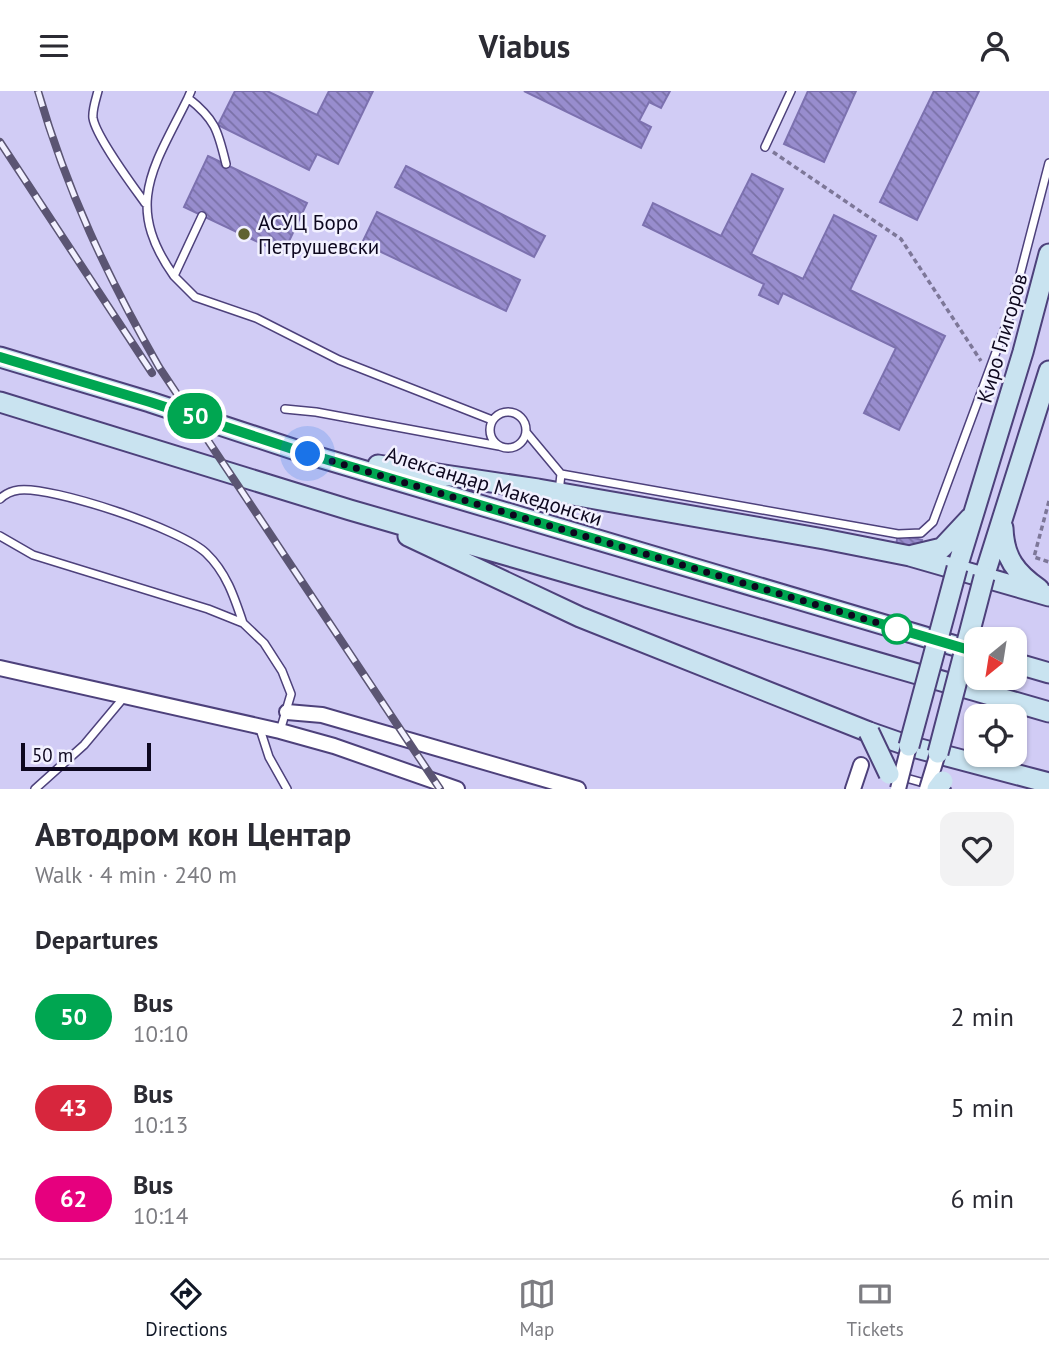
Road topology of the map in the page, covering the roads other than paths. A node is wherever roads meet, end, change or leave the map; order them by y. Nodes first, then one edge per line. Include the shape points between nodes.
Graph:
1 (98, 91) edge
2 (792, 91) edge
3 (190, 95) edge
4 (765, 147) road end
5 (1049, 163) edge
6 (226, 164) dead end
7 (145, 204) junction
8 (202, 216) dead end
9 (1049, 254) edge
10 (174, 276) junction
11 (0, 357) edge
12 (1049, 371) edge
13 (0, 402) edge
14 (285, 409) dead end
15 (492, 420) junction
16 (526, 432) junction
17 (499, 446) junction
18 (308, 454) junction
19 (560, 483) junction
20 (0, 499) edge
21 (350, 510) junction
22 (974, 515) junction
23 (1003, 520) junction
24 (0, 536) edge
25 (910, 556) junction
26 (957, 568) junction
27 (985, 577) junction
28 (1049, 595) edge
29 (243, 623) junction
30 (964, 648) edge
31 (1027, 667) edge
32 (0, 668) edge
33 (1049, 673) edge
34 (126, 696) junction
35 (287, 712) junction
36 (1049, 712) edge
37 (258, 726) junction
38 (280, 731) junction
39 (869, 732) junction
40 (909, 746) junction
41 (938, 753) junction
42 (964, 760) edge
43 (861, 765) joint
44 (976, 767) edge
45 (993, 767) edge
46 (1049, 783) edge
47 (35, 789) edge
48 (287, 789) edge
49 (457, 789) edge
50 (578, 789) edge
51 (853, 789) edge
52 (891, 789) edge
53 (898, 789) edge
54 (927, 789) edge
55 (937, 789) edge
56 (945, 789) edge

1 - 7 lane via 93,118
2 - 4 lane
3 - 6 lane via 218,130
3 - 7 lane via 150,177
5 - 19 lane via 1009,317 933,522 921,533 898,534
7 - 10 lane via 160,252
8 - 10 lane
9 - 22 street, Киро Глигоров
10 - 15 lane via 195,297 256,318 339,360
11 - 18 street, Александар Македонски
12 - 23 street
13 - 21 street
14 - 17 lane
15 - 16 lane via 503,412 516,413
15 - 17 lane via 491,436
16 - 17 lane via 518,445
16 - 19 lane
18 - 19 street
18 - 30 street, Александар Македонски
19 - 25 street via 752,527
20 - 29 lane via 21,490 103,506 203,550 223,572
21 - 36 street
21 - 39 street via 580,617
22 - 25 street via 942,548
22 - 26 street, Киро Глигоров
23 - 27 street
23 - 28 street via 1003,540 1011,564
24 - 29 lane via 33,555
25 - 26 street
26 - 27 street
26 - 40 street, Киро Глигоров, bridge
27 - 28 street
27 - 41 street, bridge
29 - 35 lane via 264,643 282,671 291,694
31 - 33 street
32 - 34 street
34 - 37 street
34 - 47 lane via 84,745
35 - 38 lane
35 - 50 street via 333,718
37 - 38 street
37 - 48 lane
38 - 49 street
39 - 40 street
39 - 52 street, bridge via 889,774
40 - 41 street
40 - 53 street, bridge
41 - 42 street
41 - 54 street, bridge
43 - 51 street
43 - 56 lane
44 - 55 street via 956,771
45 - 46 street

